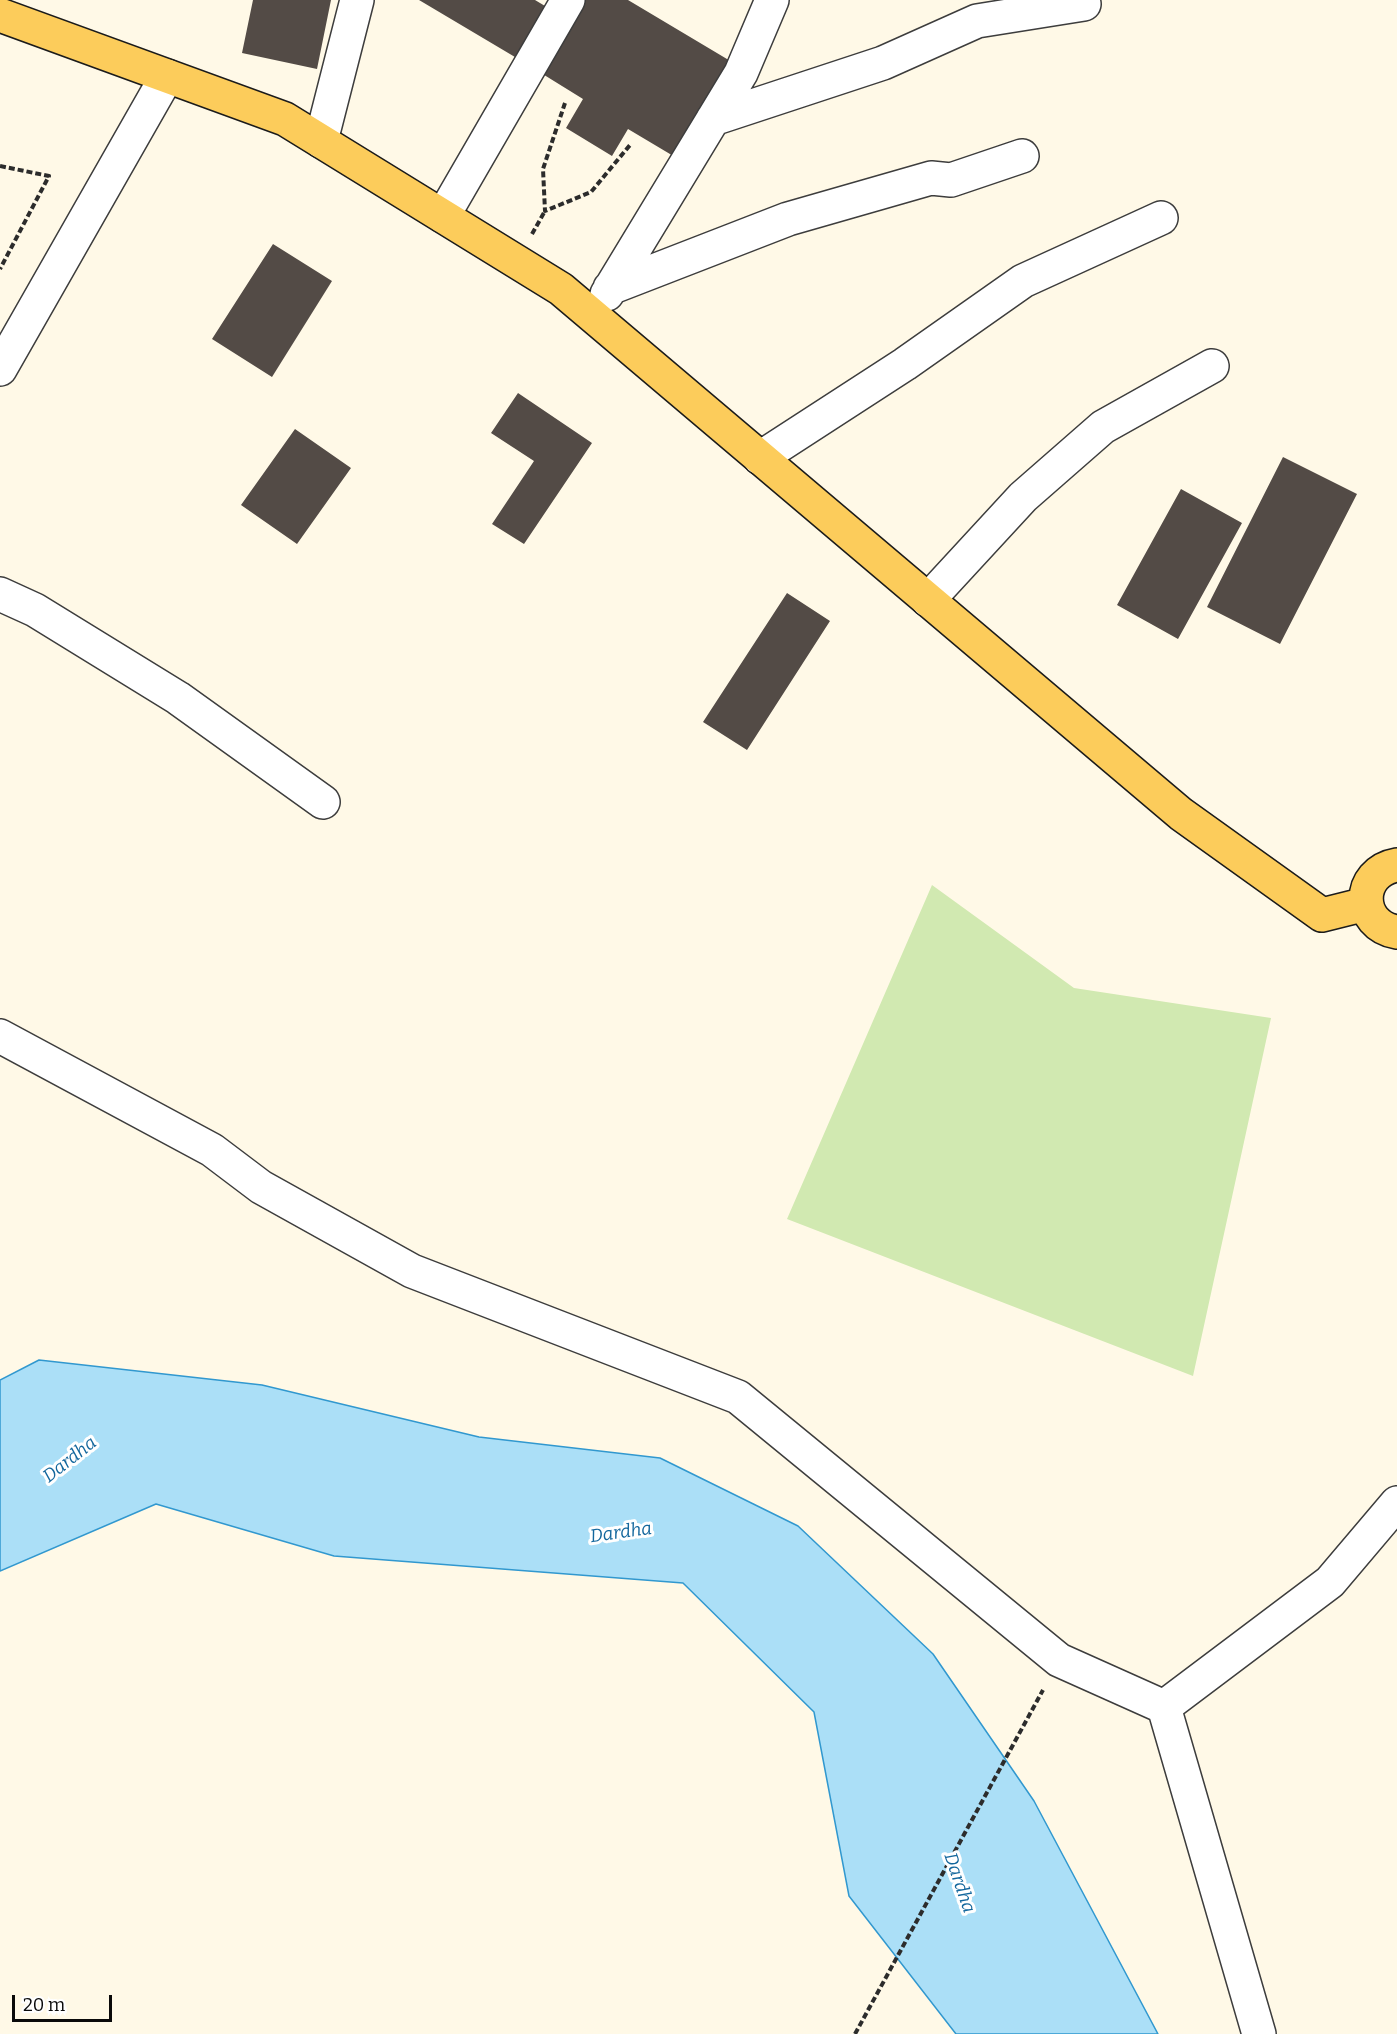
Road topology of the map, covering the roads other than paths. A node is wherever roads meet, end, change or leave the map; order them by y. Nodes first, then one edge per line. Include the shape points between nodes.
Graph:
1 (357, 0) edge
2 (568, 0) edge
3 (772, 0) edge
4 (1084, 4) dead end
5 (0, 15) edge
6 (167, 76) junction
7 (713, 119) junction
8 (321, 141) junction
9 (1022, 156) dead end
10 (443, 216) junction
11 (1161, 218) dead end
12 (610, 288) junction
13 (593, 316) junction
14 (1212, 366) dead end
15 (0, 369) edge
16 (760, 458) junction
17 (0, 594) edge
18 (928, 600) junction
19 (322, 802) dead end
20 (1397, 865) edge
21 (1366, 904) junction
22 (1397, 932) edge
23 (0, 1036) edge
24 (1397, 1503) edge
25 (1164, 1707) junction
26 (1259, 2034) edge

1 - 8 street
2 - 10 street
3 - 7 street via 741,73
4 - 7 street via 977,21 883,63
5 - 6 main road
6 - 8 main road via 285,119
6 - 15 street
7 - 12 street
8 - 10 main road
9 - 12 street via 951,180 932,178 788,219
10 - 13 main road via 561,289
11 - 16 street via 1023,281
12 - 13 street
13 - 16 main road
14 - 18 street via 1103,427 1023,497
16 - 18 main road
17 - 19 street via 35,610 178,698
18 - 21 main road via 1181,814 1322,915
20 - 21 main road via 1388,866 1370,881
21 - 22 main road via 1378,924
23 - 25 street via 212,1150 261,1187 412,1271 738,1397 1059,1660
24 - 25 street via 1330,1582
25 - 26 street

